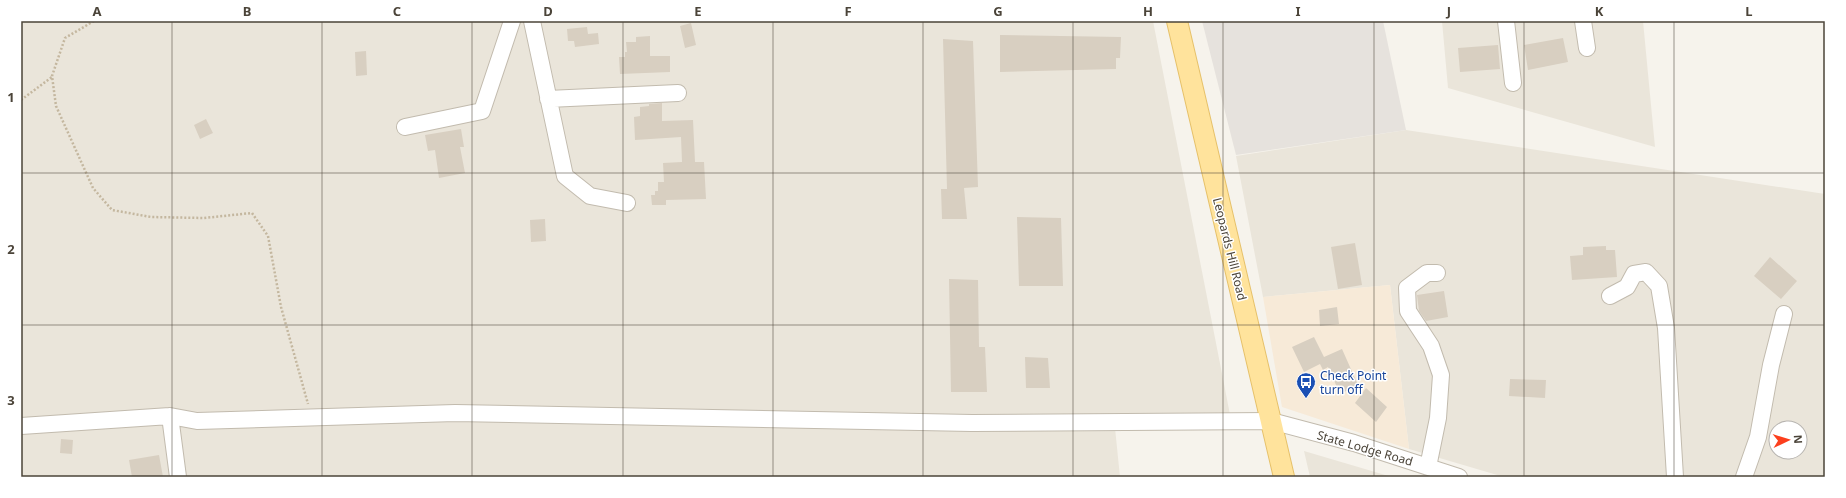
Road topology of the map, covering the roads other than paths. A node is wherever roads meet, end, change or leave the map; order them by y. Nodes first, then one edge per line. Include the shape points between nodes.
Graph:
1 (512, 21) edge
2 (532, 21) edge
3 (1177, 21) edge
4 (1583, 21) edge
5 (1511, 22) edge
6 (1586, 48) dead end
7 (1513, 83) dead end
8 (678, 93) dead end
9 (548, 99) junction
10 (405, 127) dead end
11 (627, 203) dead end
12 (1437, 273) dead end
13 (1610, 296) dead end
14 (1784, 314) dead end
15 (170, 416) junction
16 (1270, 421) junction
17 (21, 426) edge
18 (1428, 466) junction
19 (178, 477) edge
20 (1284, 477) edge
21 (1460, 477) edge
22 (1675, 477) edge
23 (1744, 477) edge

1 - 10 street via 482,112
2 - 9 street
3 - 16 main road, Leopards Hill Road
4 - 6 street
5 - 7 street
8 - 9 street
9 - 11 street via 565,176 590,196
12 - 18 street via 1427,273 1407,288 1408,311 1432,346 1441,375 1438,418
13 - 22 street via 1628,287 1634,274 1646,272 1659,286 1666,328
14 - 23 street via 1771,365 1758,436
15 - 16 street, State Lodge Road via 197,421 455,413 972,423
15 - 17 street, State Lodge Road
15 - 19 street
16 - 18 street, State Lodge Road
16 - 20 main road, Leopards Hill Road
18 - 21 street, State Lodge Road

